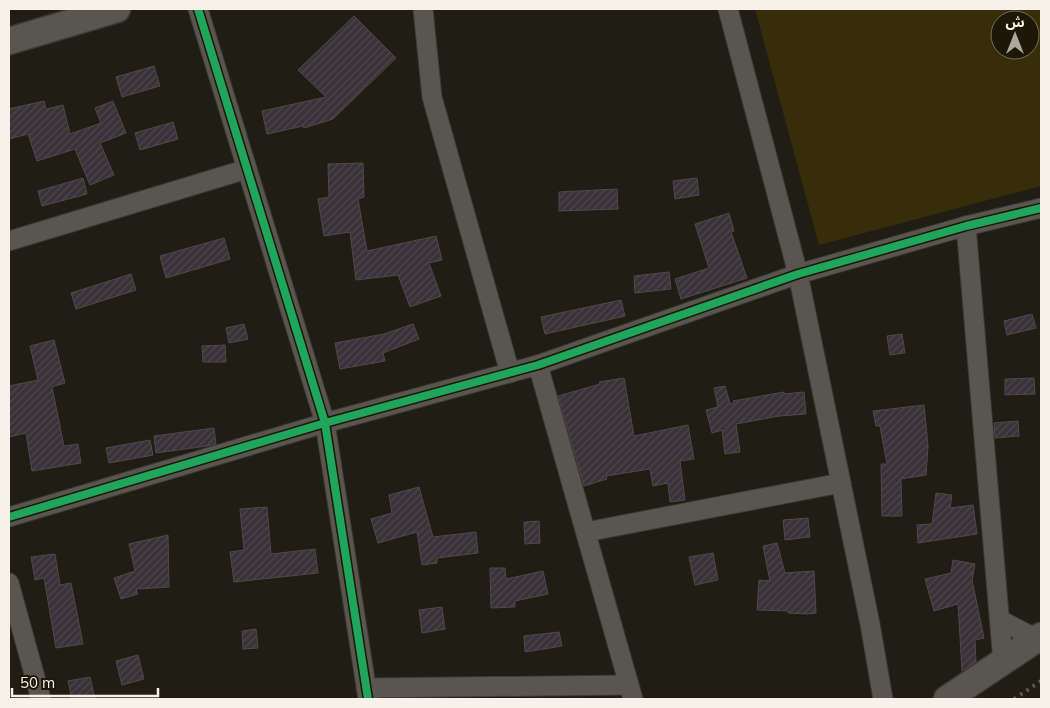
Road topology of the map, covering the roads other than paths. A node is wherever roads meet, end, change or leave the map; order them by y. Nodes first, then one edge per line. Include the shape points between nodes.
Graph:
1 (117, 9) edge
2 (198, 9) edge
3 (423, 9) edge
4 (728, 9) edge
5 (9, 41) edge
6 (247, 169) junction
7 (1041, 208) edge
8 (966, 226) junction
9 (9, 241) edge
10 (798, 274) junction
11 (538, 365) junction
12 (510, 372) junction
13 (325, 423) junction
14 (841, 482) junction
15 (9, 517) edge
16 (586, 532) junction
17 (9, 583) edge
18 (1000, 620) junction
19 (1040, 639) edge
20 (1003, 662) junction
21 (631, 692) edge
22 (367, 694) edge
23 (41, 699) edge
24 (883, 699) edge
25 (947, 699) edge

1 - 5 main road
2 - 6 street
3 - 12 street via 432,97
4 - 10 street
6 - 9 street
6 - 13 street
7 - 8 street
8 - 10 street
8 - 18 street
10 - 11 street
10 - 14 street
11 - 12 street
11 - 16 street
12 - 13 street
13 - 15 street
13 - 22 street
14 - 16 street
14 - 24 street
16 - 21 street
17 - 23 street
18 - 19 street
18 - 20 street
19 - 20 main road
20 - 25 main road
21 - 22 street

